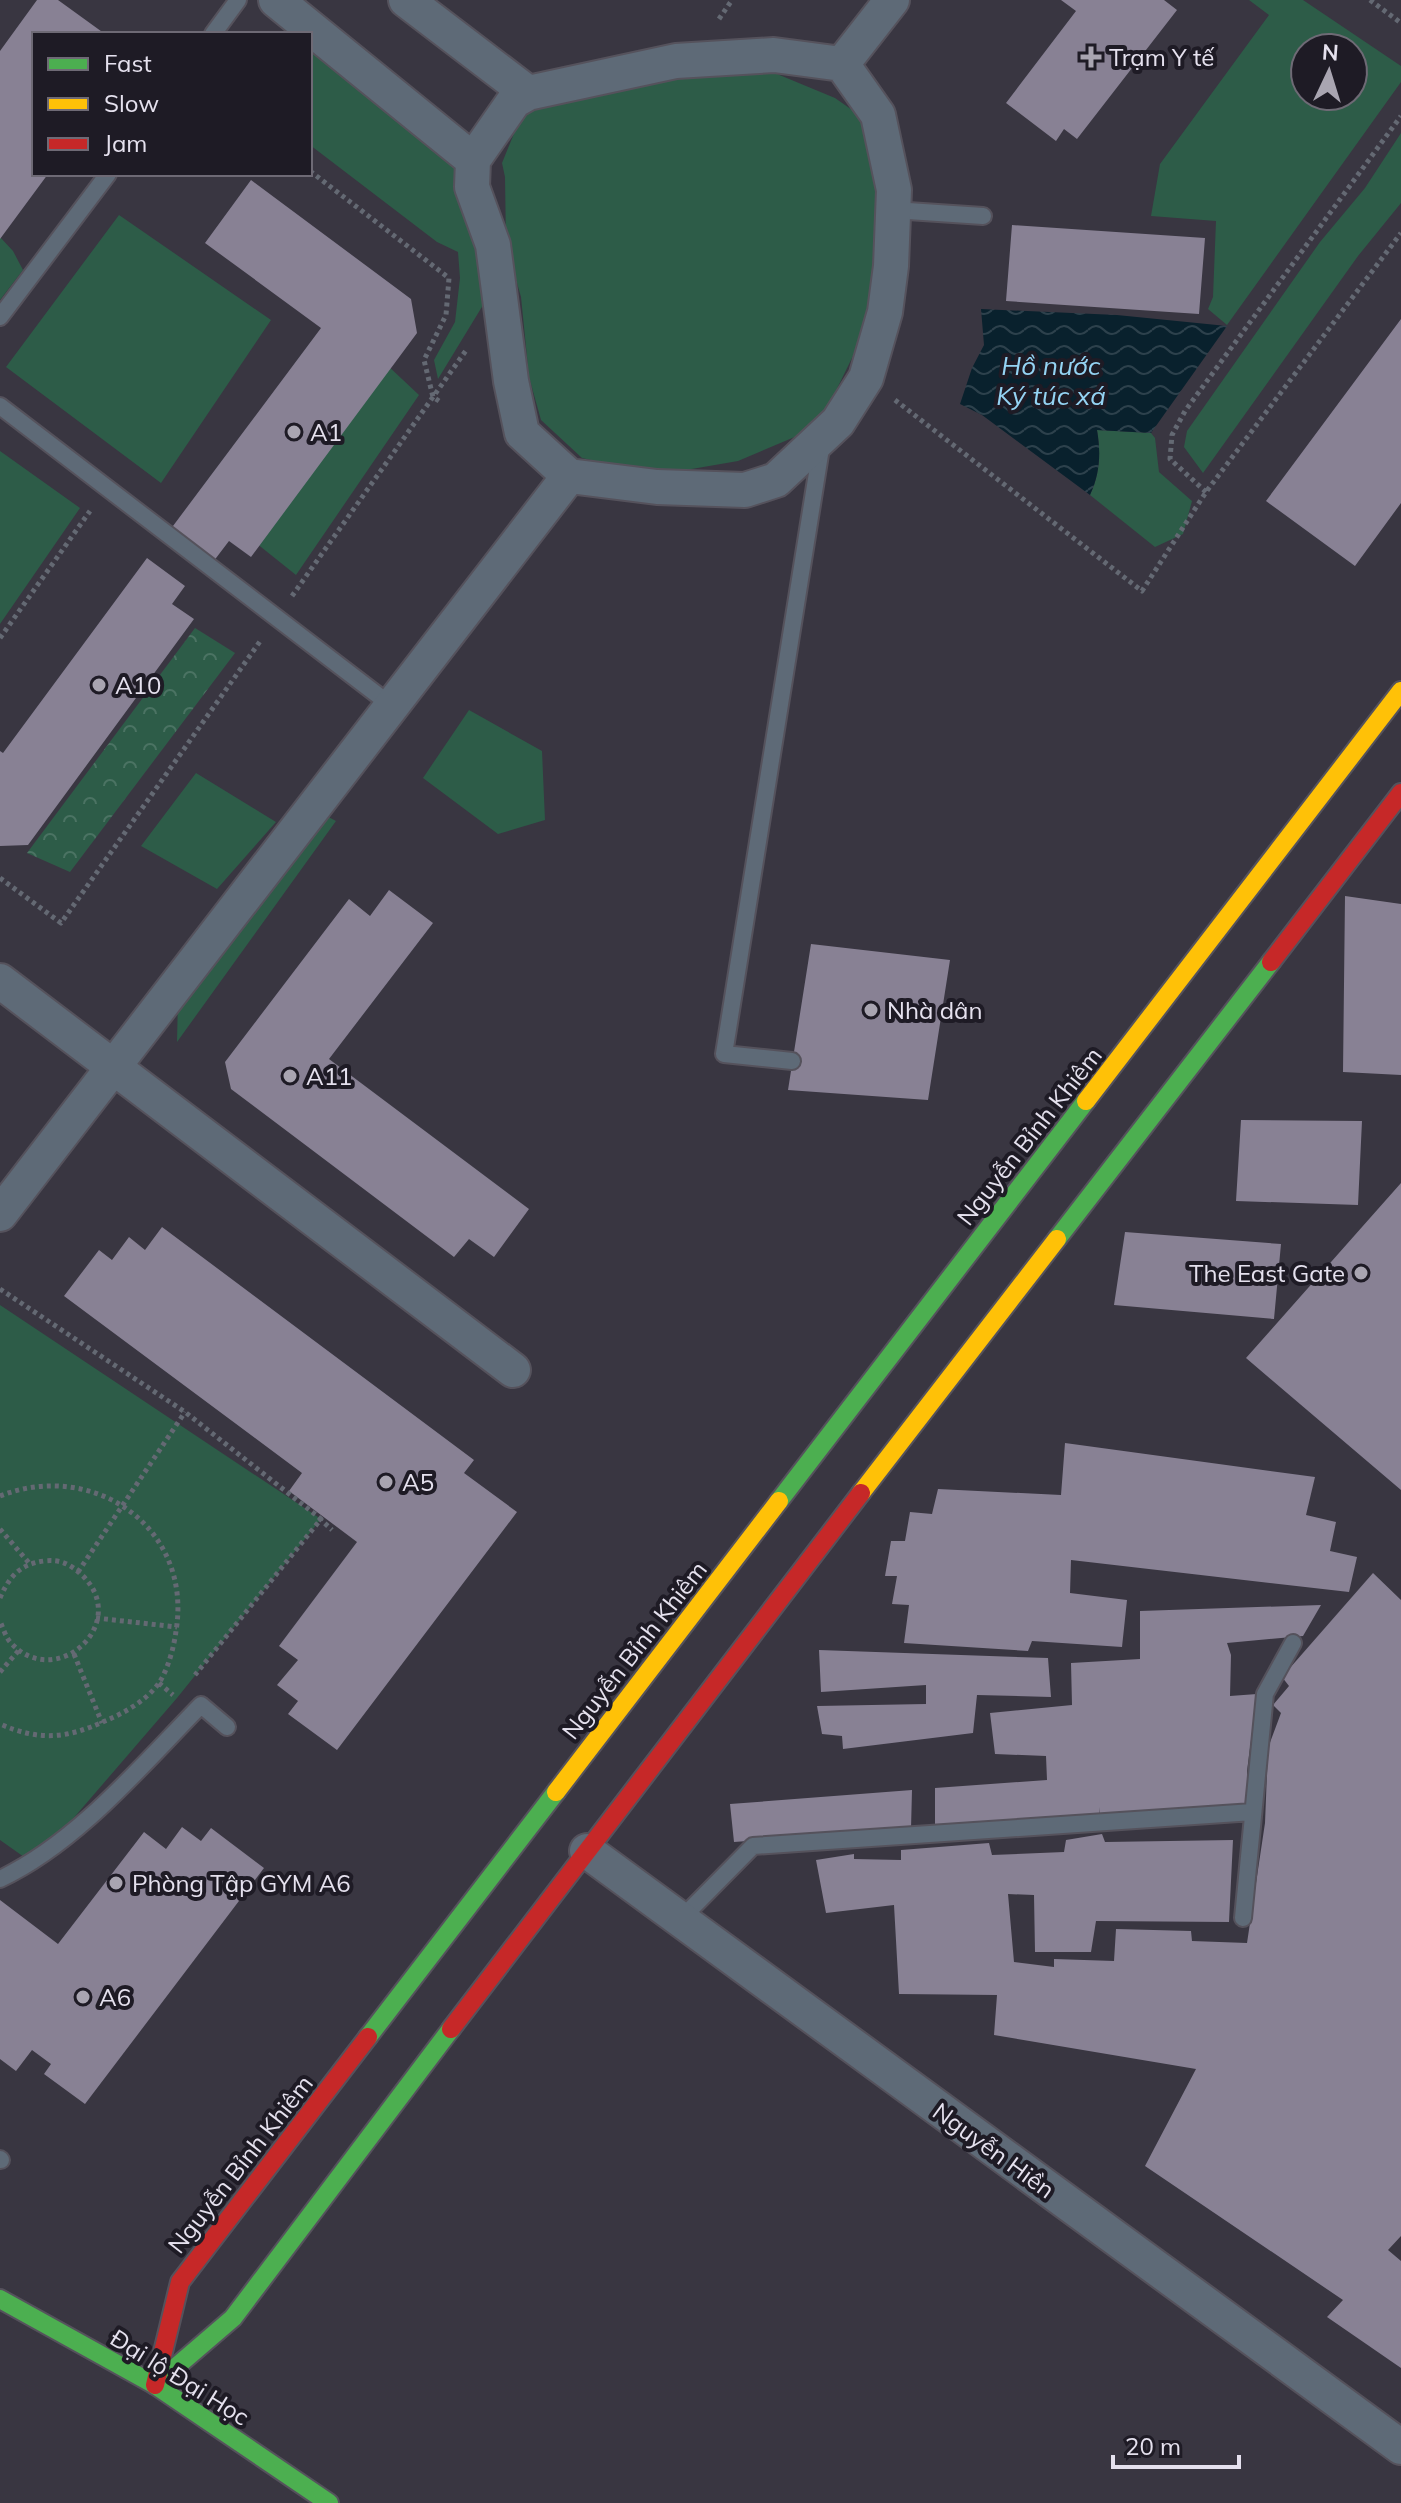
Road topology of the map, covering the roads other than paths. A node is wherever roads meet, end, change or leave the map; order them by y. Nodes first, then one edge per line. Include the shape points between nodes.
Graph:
1 (238, 0) edge
2 (276, 0) edge
3 (406, 0) edge
4 (892, 0) edge
5 (214, 32) edge
6 (842, 64) junction
7 (528, 93) junction
8 (473, 160) junction
9 (106, 176) edge
10 (893, 210) junction
11 (983, 216) dead end
12 (0, 317) edge
13 (0, 406) edge
14 (823, 437) junction
15 (569, 476) junction
16 (1401, 691) edge
17 (392, 706) junction
18 (1401, 793) edge
19 (0, 981) edge
20 (792, 1061) dead end
21 (113, 1067) junction
22 (0, 1214) edge
23 (513, 1370) dead end
24 (1293, 1643) dead end
25 (227, 1727) dead end
26 (1253, 1812) junction
27 (580, 1847) junction
28 (0, 1879) edge
29 (1243, 1918) dead end
30 (680, 1920) junction
31 (0, 2299) edge
32 (155, 2385) junction
33 (1401, 2447) edge
34 (329, 2503) edge

1 - 5 lane
2 - 8 street
3 - 7 street
4 - 6 street
6 - 7 street via 774,55 676,61
6 - 10 street via 878,115 894,190
7 - 8 street via 514,101
8 - 15 street via 472,187 493,245 522,433
9 - 12 lane
10 - 11 lane
10 - 14 street via 885,312 866,378
13 - 17 lane
14 - 15 street via 776,480 745,490
14 - 20 lane via 724,1054
15 - 17 street
16 - 32 street, Nguyễn Bỉnh Khiêm via 543,1820 180,2282
17 - 21 street
18 - 27 street
19 - 21 street
21 - 22 street
21 - 23 street
24 - 26 lane via 1265,1694
25 - 28 lane via 201,1705 93,1813 23,1868
26 - 29 lane
26 - 30 lane via 753,1846
27 - 30 street, Nguyễn Hiền
27 - 32 street via 233,2318
30 - 33 street, Nguyễn Hiền
31 - 32 street, Đại lộ Đại Học
32 - 34 street, Đại lộ Đại Học

